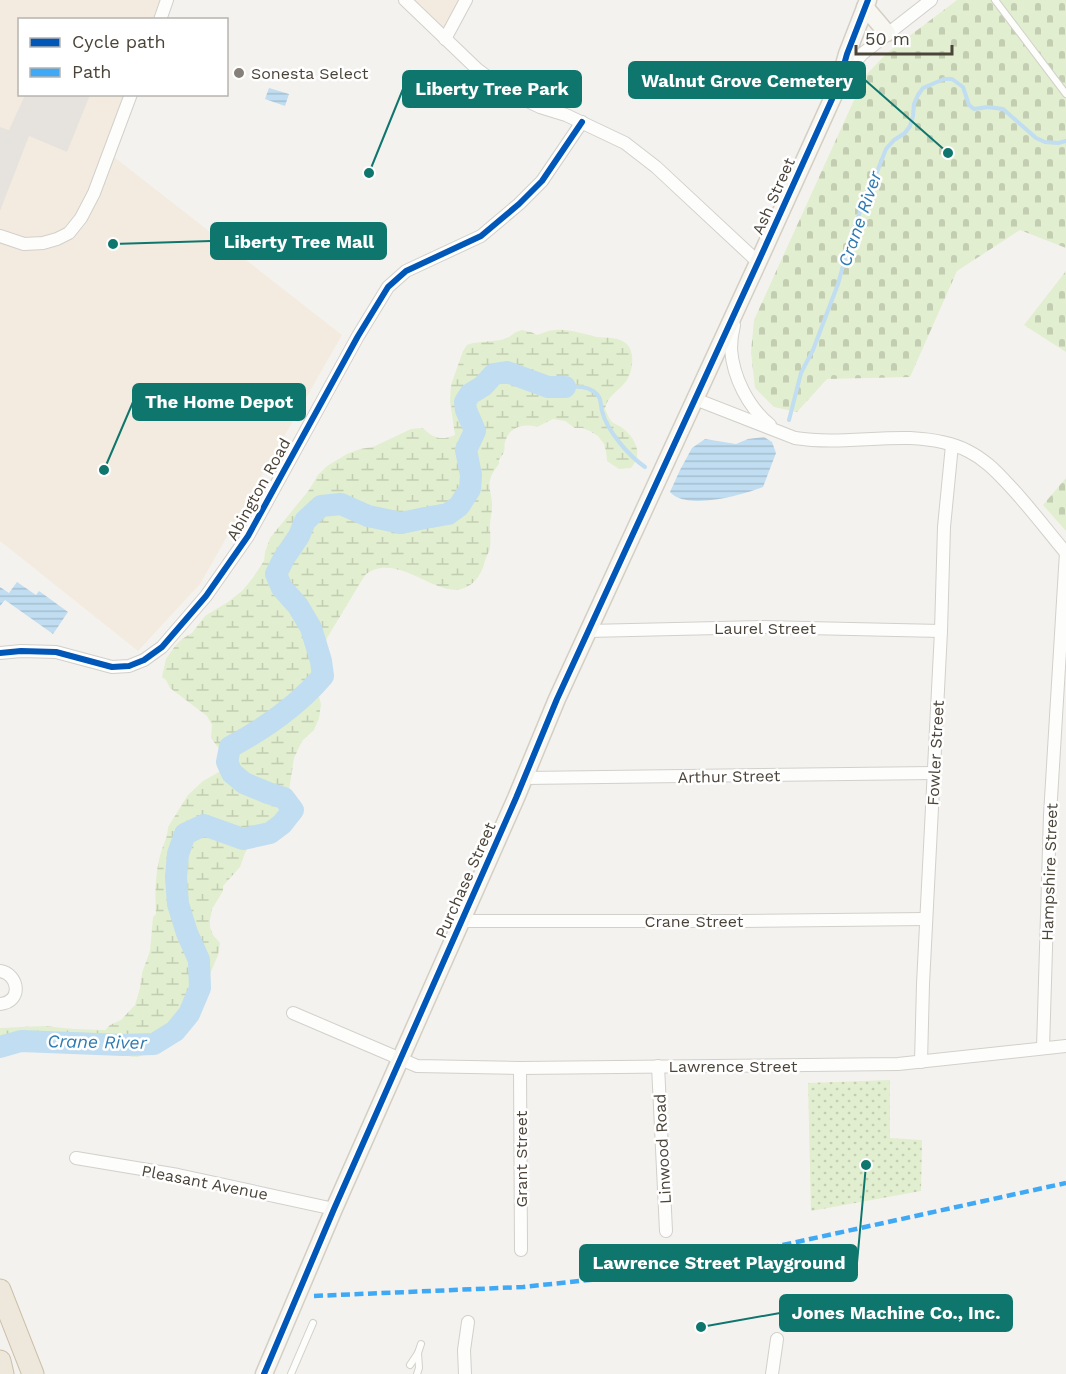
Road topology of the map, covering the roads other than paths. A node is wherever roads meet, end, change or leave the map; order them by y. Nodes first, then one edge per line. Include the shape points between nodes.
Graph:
1 (167, 0) edge
2 (405, 0) edge
3 (466, 0) edge
4 (931, 0) edge
5 (998, 2) edge
6 (867, 3) edge
7 (160, 18) edge
8 (887, 33) junction
9 (445, 39) junction
10 (838, 86) junction
11 (1066, 94) edge
12 (130, 96) edge
13 (582, 122) junction
14 (0, 236) edge
15 (758, 262) junction
16 (738, 306) junction
17 (695, 399) junction
18 (778, 431) junction
19 (952, 445) junction
20 (1066, 553) edge
21 (588, 631) junction
22 (941, 632) junction
23 (0, 654) edge
24 (934, 773) junction
25 (525, 778) junction
26 (926, 919) junction
27 (462, 921) junction
28 (0, 971) edge
29 (0, 1005) edge
30 (293, 1013) dead end
31 (1066, 1046) edge
32 (1043, 1048) junction
33 (400, 1060) junction
34 (921, 1062) junction
35 (658, 1066) junction
36 (520, 1068) junction
37 (76, 1158) dead end
38 (334, 1209) junction
39 (666, 1231) dead end
40 (521, 1250) dead end
41 (0, 1290) edge
42 (468, 1322) dead end
43 (312, 1323) dead end
44 (777, 1339) dead end
45 (422, 1344) dead end
46 (418, 1353) junction
47 (0, 1361) edge
48 (410, 1365) dead end
49 (3, 1374) edge
50 (33, 1374) edge
51 (264, 1374) edge
52 (291, 1374) edge
53 (417, 1374) edge
54 (465, 1374) edge
55 (772, 1374) edge

1 - 7 street
2 - 9 street
3 - 9 street
4 - 8 street
5 - 11 lane
6 - 8 street
6 - 10 street, Ash Street
8 - 10 street via 857,58
9 - 13 street via 505,90
10 - 15 street, Ash Street
12 - 14 street via 94,193 69,233 43,243 24,244
13 - 15 street via 625,143 656,167
13 - 23 street, Abington Road via 542,181 512,210 481,236 406,271 388,287 248,536 206,596 162,647 144,660 112,667 56,652
15 - 16 street, Ash Street
16 - 17 street, Ash Street
16 - 18 street, Ash Street via 731,348 735,368 750,404
17 - 18 street, Ash Street
17 - 21 street, Purchase Street
18 - 19 street, Ash Street via 813,440 910,438
19 - 20 street, Ash Street via 967,450 994,469
19 - 22 street, Fowler Street via 944,527
20 - 32 street, Hampshire Street via 1050,815
21 - 22 street, Laurel Street via 762,627
21 - 25 street, Purchase Street
22 - 24 street, Fowler Street
24 - 25 street, Arthur Street
24 - 26 street, Fowler Street
25 - 27 street, Purchase Street
26 - 27 street, Crane Street
26 - 34 street, Fowler Street
27 - 33 street, Purchase Street
28 - 29 street via 10,975 16,991 12,1001
30 - 33 street, Lawrence Street
31 - 32 street, Lawrence Street
32 - 34 street, Lawrence Street
33 - 36 street, Lawrence Street via 417,1066
33 - 38 street, Purchase Street
34 - 35 street, Lawrence Street
35 - 36 street, Lawrence Street
35 - 39 street, Linwood Road
36 - 40 street, Grant Street
37 - 38 street, Pleasant Avenue via 178,1175
38 - 51 street, Purchase Street
41 - 50 highway
42 - 54 street
43 - 52 lane
44 - 55 street
45 - 46 lane
46 - 48 lane
46 - 53 lane
47 - 49 highway

